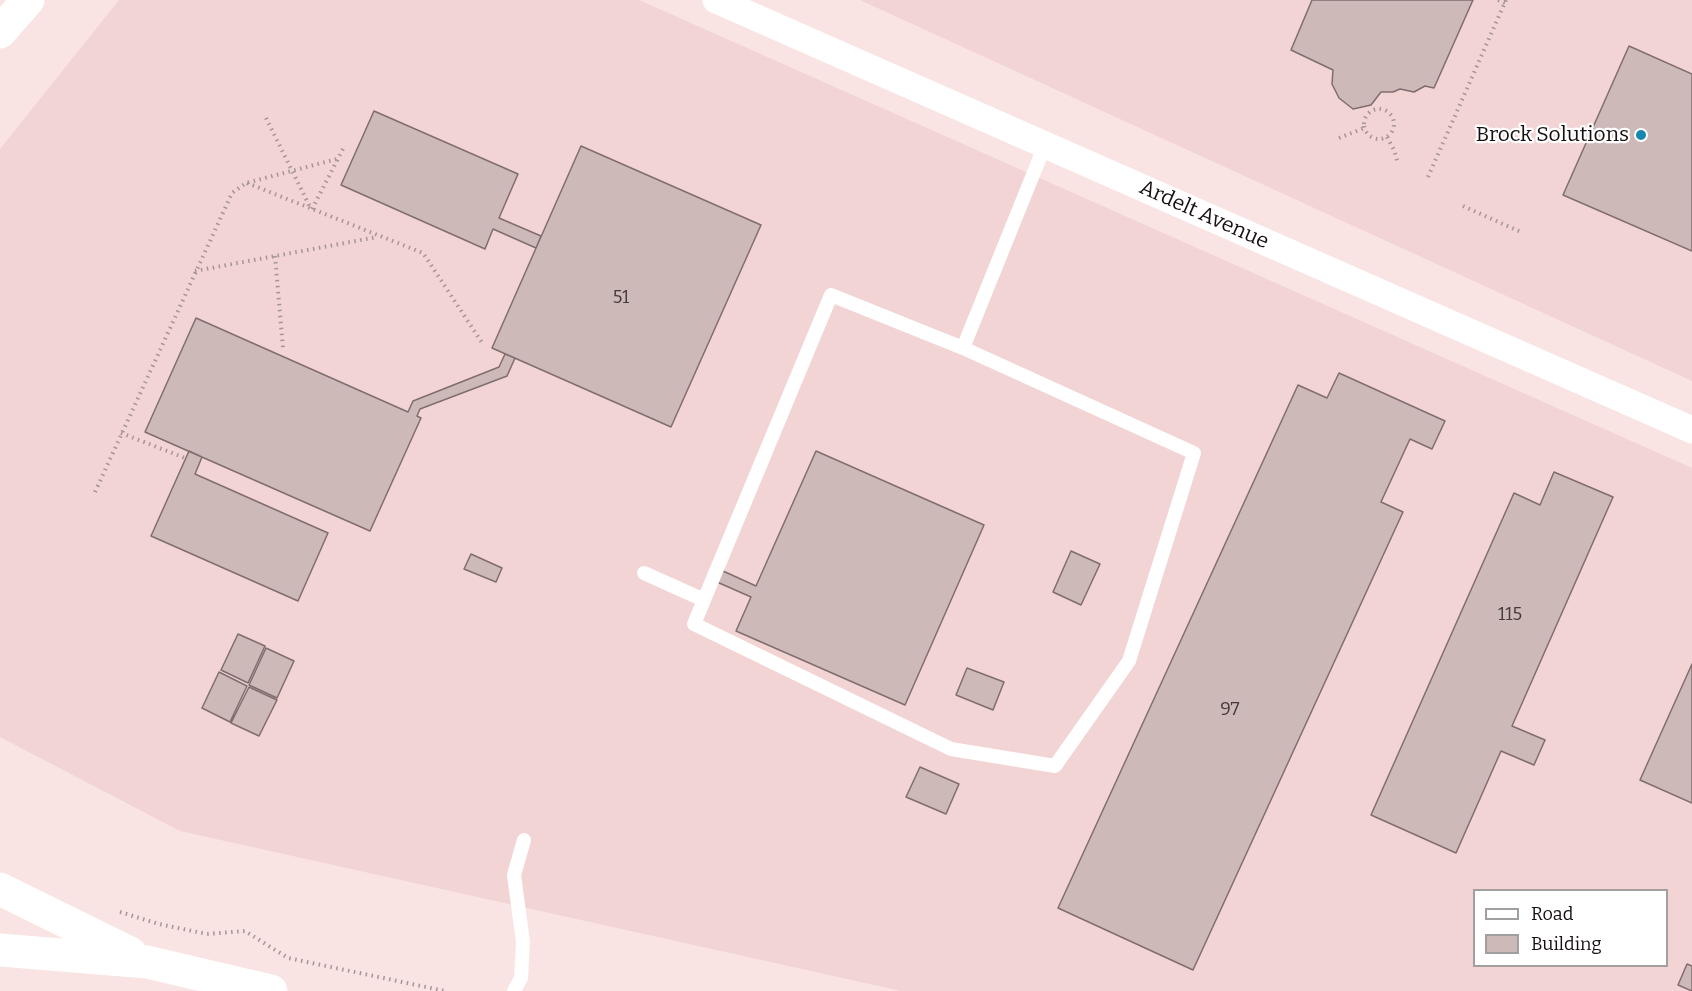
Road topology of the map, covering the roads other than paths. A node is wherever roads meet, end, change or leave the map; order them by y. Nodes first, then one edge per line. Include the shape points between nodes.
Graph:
1 (28, 0) edge
2 (716, 0) edge
3 (0, 32) edge
4 (1045, 145) junction
5 (963, 348) junction
6 (1692, 430) edge
7 (644, 573) dead end
8 (704, 600) junction
9 (524, 840) dead end
10 (0, 889) edge
11 (0, 950) edge
12 (147, 962) junction
13 (271, 991) edge
14 (514, 991) edge

1 - 3 main road
2 - 4 street, Ardelt Avenue
4 - 5 lane
4 - 6 street, Ardelt Avenue
5 - 8 lane via 831,295
5 - 8 lane via 1194,453 1129,661 1055,766 951,749 694,624
7 - 8 lane
9 - 14 lane via 514,875 523,942 521,978
10 - 12 main road
11 - 12 main road
12 - 13 main road

